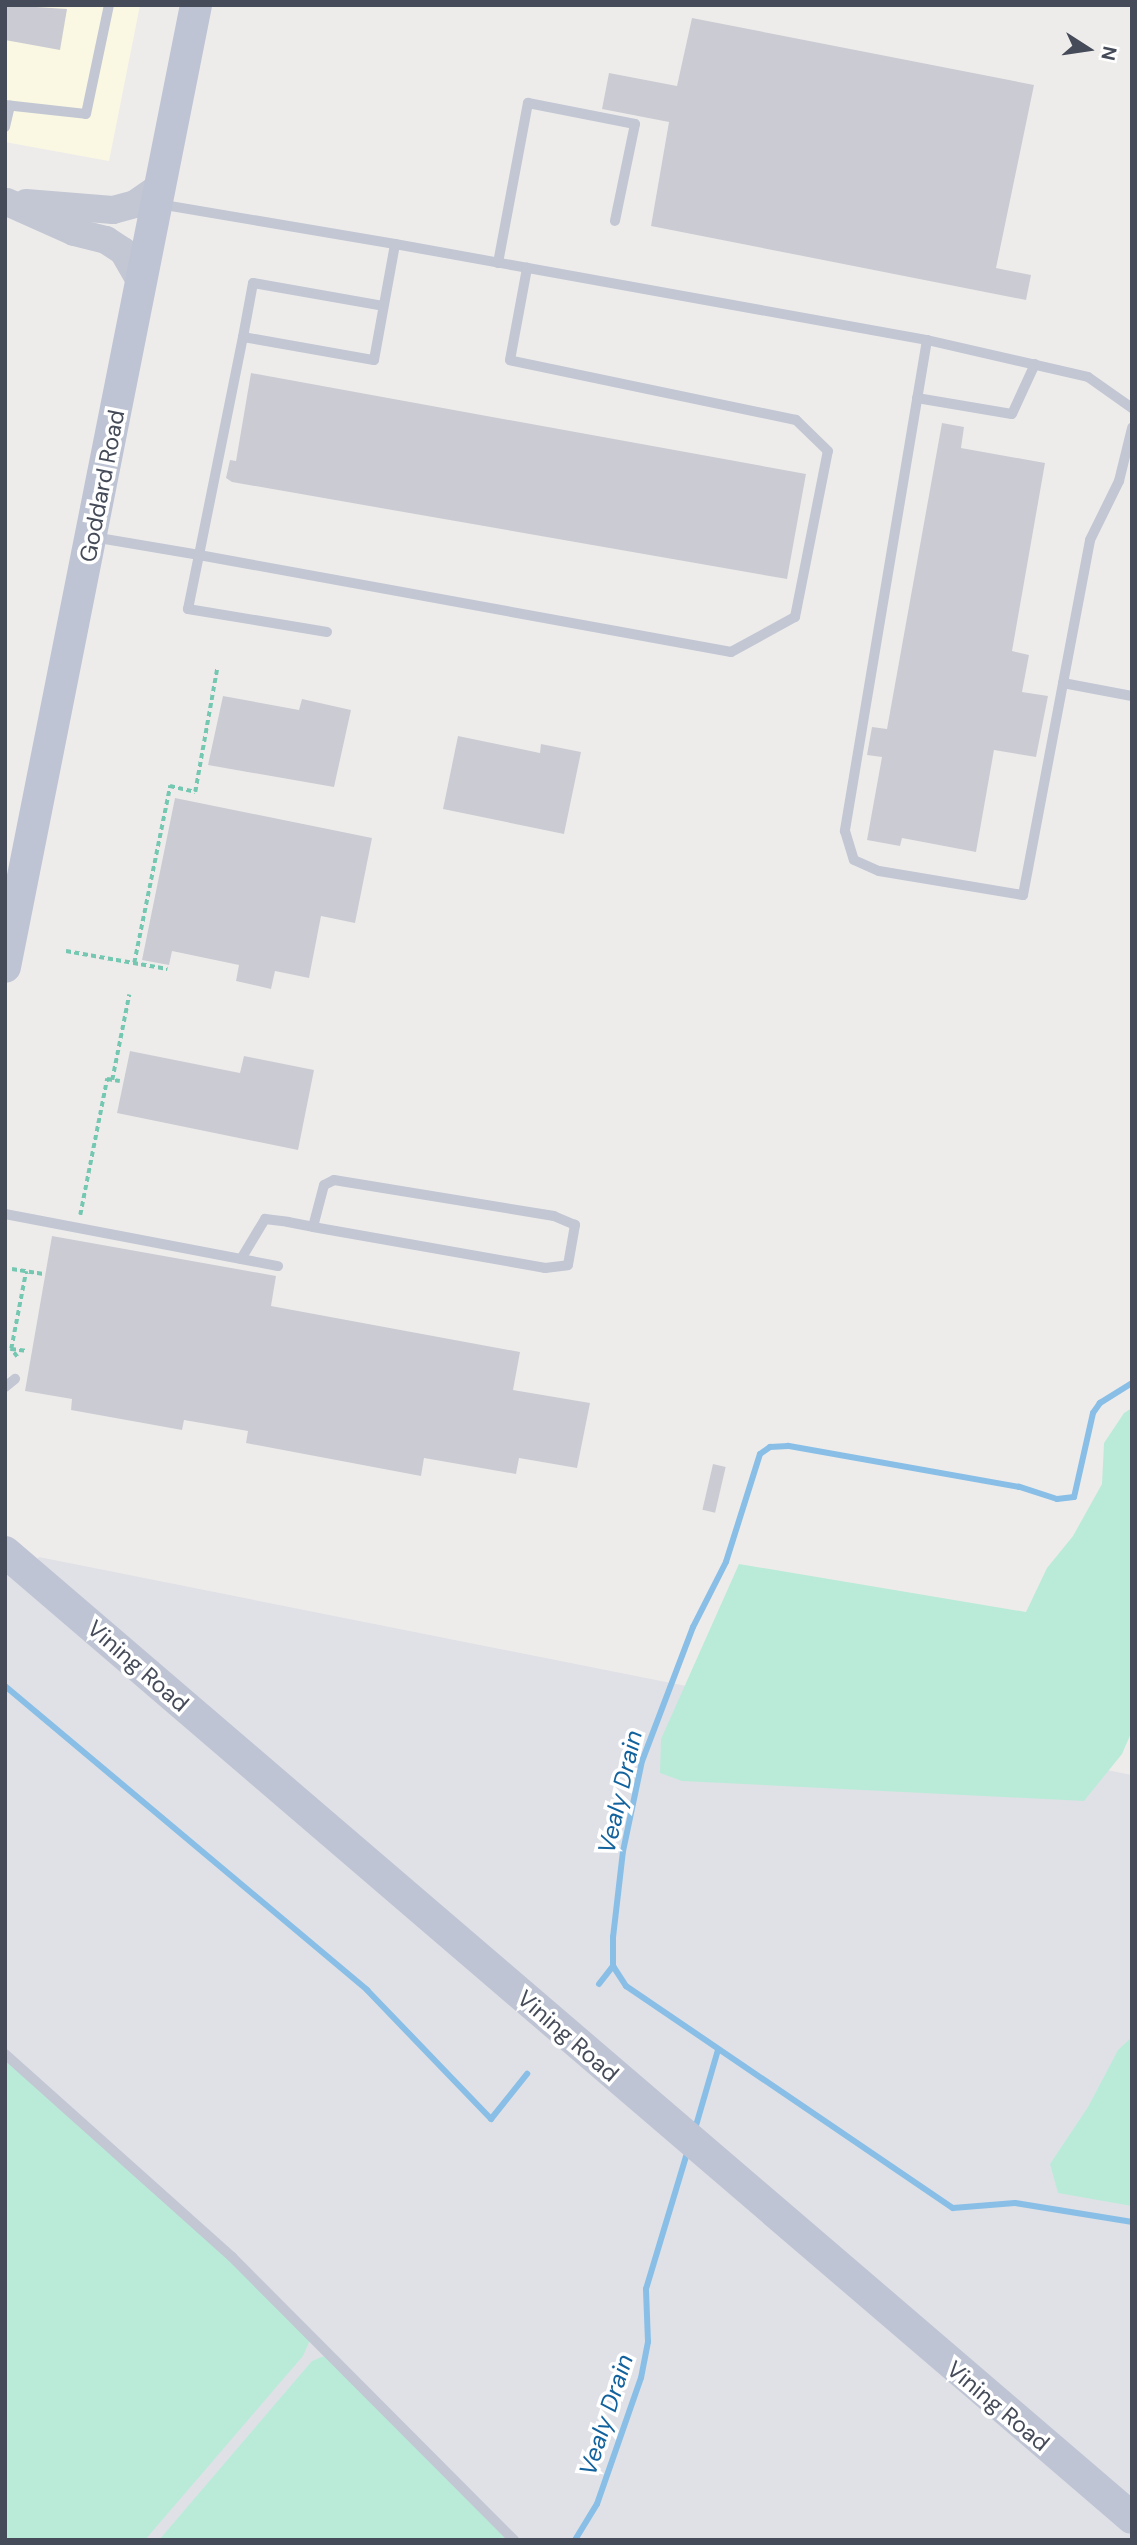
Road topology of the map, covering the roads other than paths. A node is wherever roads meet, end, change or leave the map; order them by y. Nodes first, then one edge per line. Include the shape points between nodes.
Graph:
1 (109, 5) edge
2 (196, 5) edge
3 (8, 105) edge
4 (5, 127) edge
5 (158, 195) junction
6 (6, 202) edge
7 (615, 221) dead end
8 (395, 244) junction
9 (498, 263) junction
10 (527, 268) junction
11 (141, 282) junction
12 (383, 306) junction
13 (243, 337) junction
14 (927, 340) junction
15 (1035, 364) junction
16 (917, 398) junction
17 (1132, 408) edge
18 (1132, 428) edge
19 (92, 537) junction
20 (199, 555) junction
21 (327, 632) dead end
22 (1063, 683) junction
23 (1132, 696) edge
24 (5, 967) edge
25 (5, 1214) edge
26 (313, 1227) junction
27 (241, 1259) junction
28 (278, 1266) dead end
29 (15, 1379) dead end
30 (5, 1387) edge
31 (5, 1552) edge
32 (5, 2054) edge
33 (1132, 2518) edge
34 (514, 2540) edge

1 - 3 lane via 86,114
2 - 5 main road, Goddard Road
3 - 4 lane
5 - 6 street via 113,210
5 - 8 lane
5 - 11 main road, Goddard Road
6 - 11 street via 63,228 106,240 123,251
7 - 9 lane via 635,124 528,103
8 - 9 lane
8 - 12 lane
9 - 10 lane
10 - 14 lane
10 - 20 lane via 510,360 796,420 828,451 795,617 731,652
11 - 19 main road, Goddard Road
12 - 13 lane via 253,283
12 - 13 lane via 374,360
13 - 20 lane
14 - 15 lane
14 - 16 lane
15 - 16 lane via 1012,414
15 - 17 lane via 1088,377
16 - 22 lane via 845,831 854,860 879,871 1023,895
18 - 22 lane via 1119,481 1090,540
19 - 20 lane
19 - 24 main road, Goddard Road
20 - 21 lane via 188,609
22 - 23 lane
25 - 27 lane
26 - 26 lane via 545,1268 568,1265 575,1226 554,1216 334,1180 324,1185
26 - 27 lane via 265,1219
27 - 28 lane
29 - 30 lane
31 - 33 main road, Vining Road
32 - 34 lane via 232,2257

